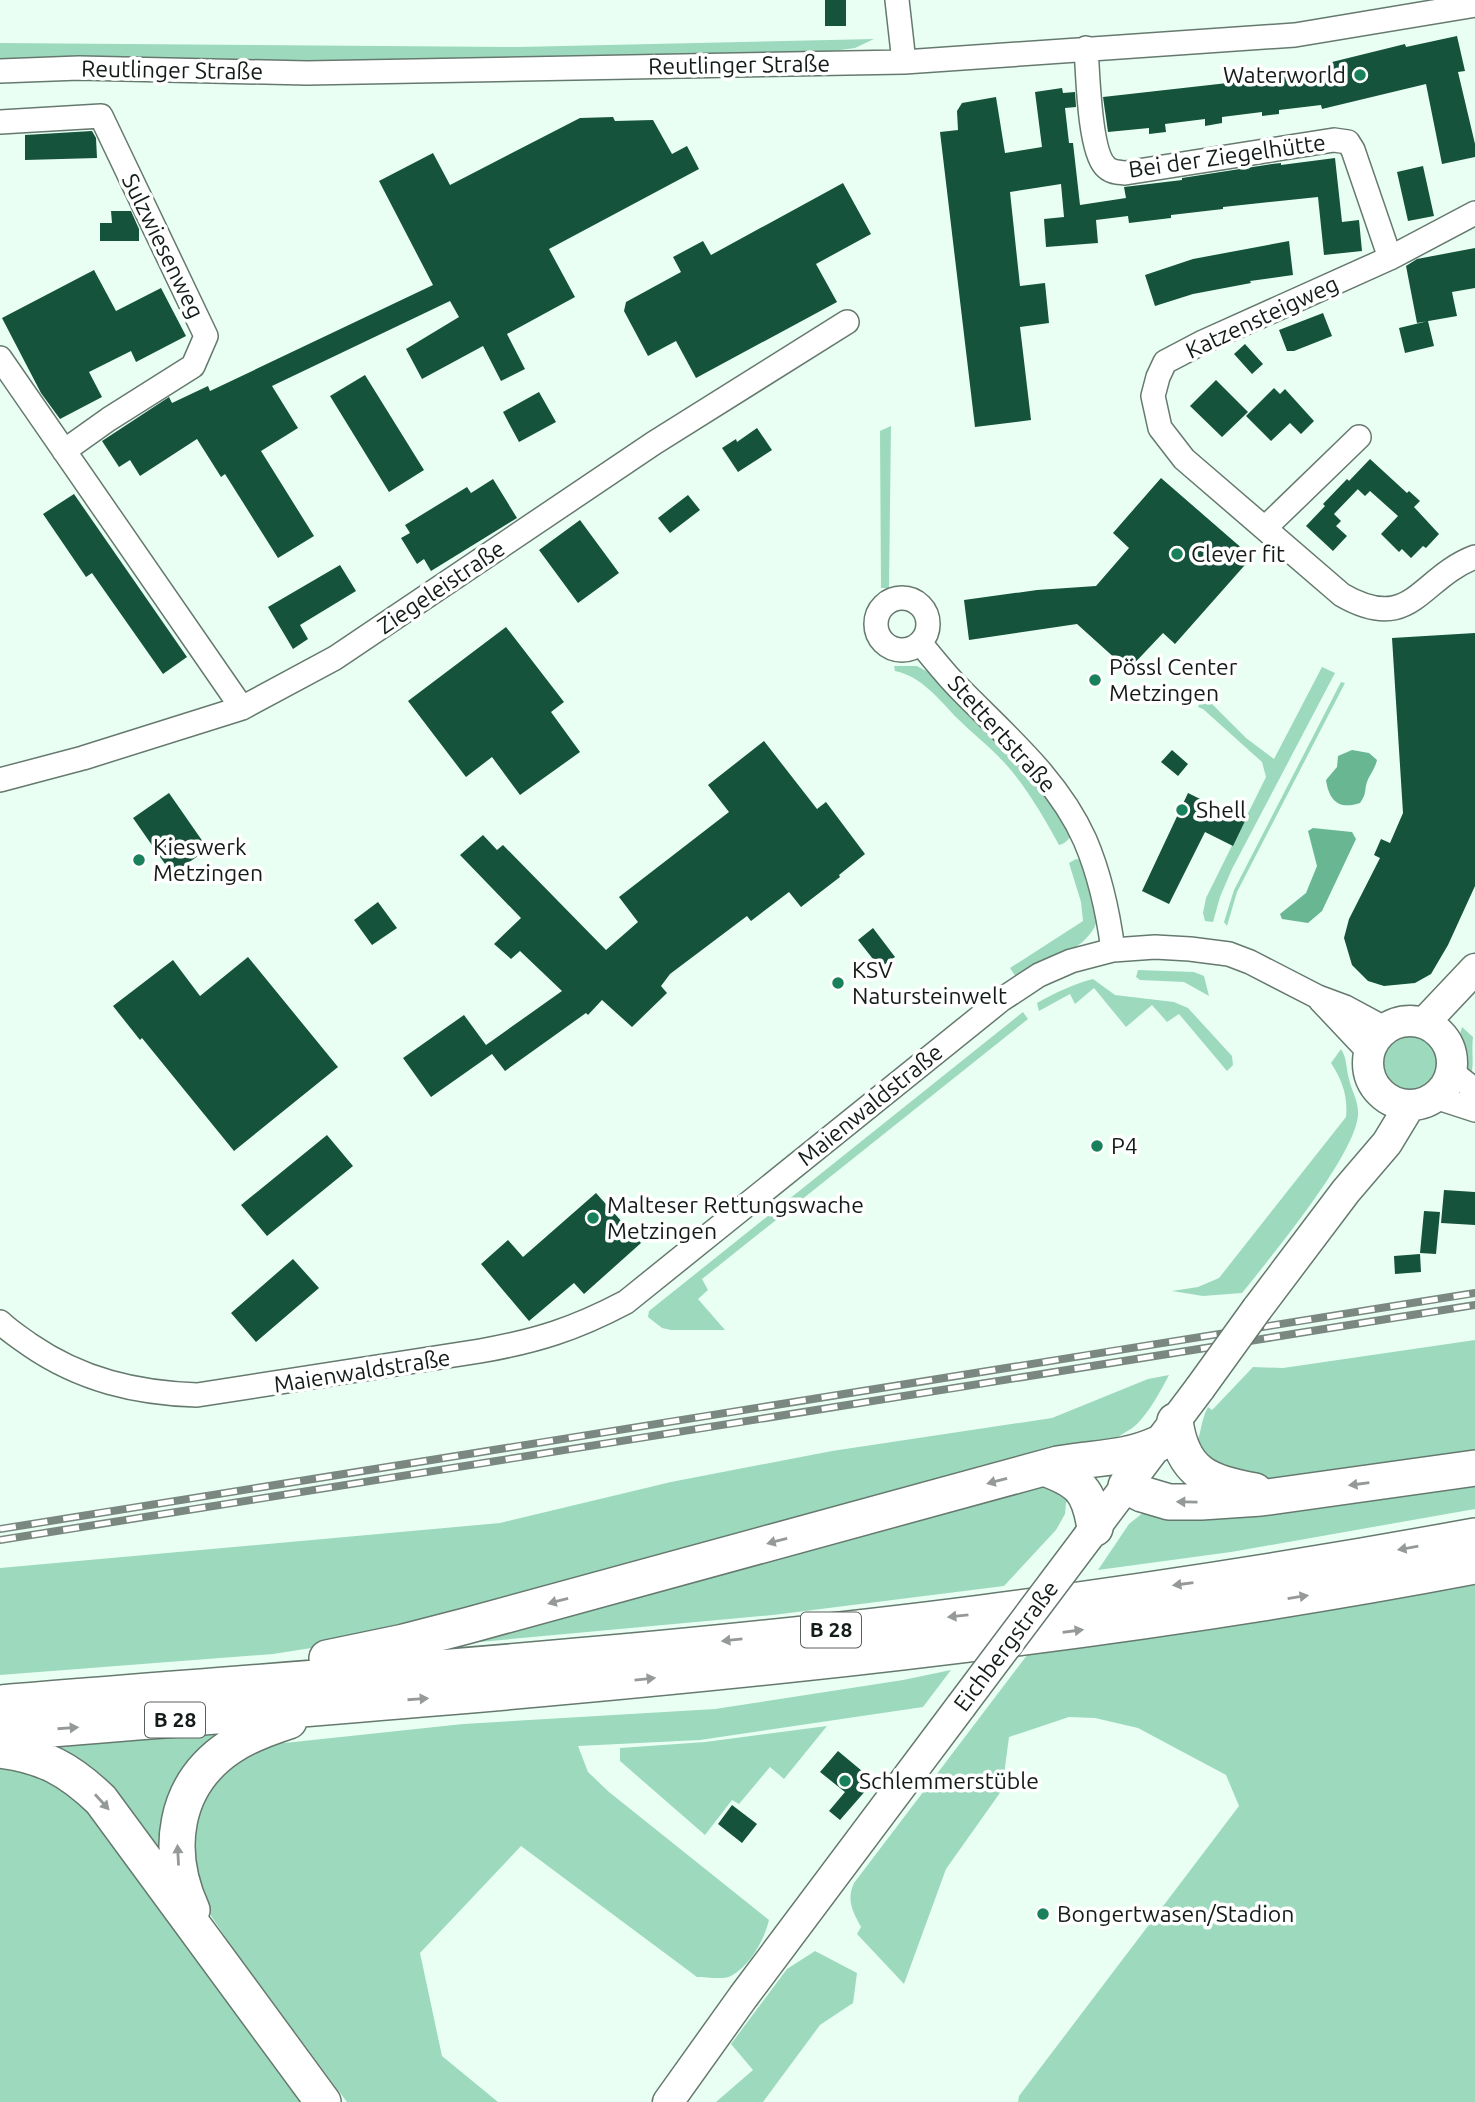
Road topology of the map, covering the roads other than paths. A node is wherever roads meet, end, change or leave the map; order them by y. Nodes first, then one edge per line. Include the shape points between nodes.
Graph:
1 (897, 0) edge
2 (1475, 5) edge
3 (1086, 48) junction
4 (904, 62) junction
5 (0, 71) edge
6 (0, 122) edge
7 (1475, 213) edge
8 (1391, 258) junction
9 (847, 321) dead end
10 (0, 358) edge
11 (1359, 437) dead end
12 (64, 451) junction
13 (1265, 528) junction
14 (1475, 557) edge
15 (920, 643) dead end
16 (242, 708) junction
17 (0, 780) edge
18 (1113, 950) junction
19 (1475, 970) edge
20 (1475, 993) edge
21 (1436, 1033) junction
22 (1378, 1041) junction
23 (1452, 1072) junction
24 (1475, 1090) edge
25 (1409, 1099) junction
26 (1475, 1110) edge
27 (0, 1322) edge
28 (1166, 1432) junction
29 (1044, 1468) junction
30 (1475, 1468) edge
31 (1126, 1486) junction
32 (1279, 1495) junction
33 (1092, 1532) junction
34 (1475, 1536) edge
35 (1475, 1566) edge
36 (183, 1689) junction
37 (0, 1703) edge
38 (350, 1704) junction
39 (0, 1733) edge
40 (0, 1750) edge
41 (206, 1942) junction
42 (323, 2102) edge
43 (668, 2102) edge

1 - 4 street
2 - 3 street, Reutlinger Straße via 1295,35
3 - 4 street, Reutlinger Straße
3 - 8 street, Bei der Ziegelhütte via 1094,142 1099,158 1113,172 1334,140 1348,142
4 - 5 street, Reutlinger Straße via 307,73 79,68
6 - 12 street, Sulzwiesenweg via 101,116 206,336 193,366
7 - 8 street, Katzensteigweg
8 - 13 street, Katzensteigweg via 1203,342 1165,362 1157,377 1153,396 1160,428 1184,459
9 - 16 street, Ziegeleistraße via 654,443 342,654
10 - 12 street
11 - 13 street
12 - 16 street
13 - 14 street, Katzensteigweg via 1342,595 1382,610 1412,602
15 - 18 street, Stettertstraße via 1034,762 1062,801 1085,841 1106,904
16 - 17 street, Ziegeleistraße
18 - 22 street, Maienwaldstraße via 1155,947 1230,954 1345,1007
18 - 27 street, Maienwaldstraße via 1039,975 1001,1000 626,1302 576,1327 525,1343 197,1395 158,1394 85,1375 50,1359
19 - 21 main road
20 - 21 main road
21 - 22 main road via 1411,1021 1398,1023
21 - 23 main road via 1452,1056
22 - 25 main road via 1368,1065 1375,1086
23 - 24 street
23 - 25 main road, Eichbergstraße via 1448,1081
25 - 26 street
25 - 28 main road, Eichbergstraße, bridge via 1377,1122 1346,1191
28 - 29 highway via 1137,1453
28 - 31 main road, Eichbergstraße
28 - 32 highway via 1192,1467 1239,1489
29 - 33 highway via 1066,1477 1084,1492 1091,1504
29 -> 36 highway via 436,1634 232,1673
30 -> 32 highway
32 -> 31 highway via 1168,1502
31 - 33 main road, Eichbergstraße
33 - 43 main road, Eichbergstraße, bridge
34 -> 36 highway, B 28 via 979,1613 570,1656
38 -> 35 highway, B 28 via 622,1682 994,1642
36 - 37 highway, B 28
39 -> 38 highway, B 28
41 -> 38 highway via 183,1890 176,1853 181,1807 197,1778 228,1749 256,1732
40 -> 41 highway via 55,1764 89,1788
41 - 42 highway

